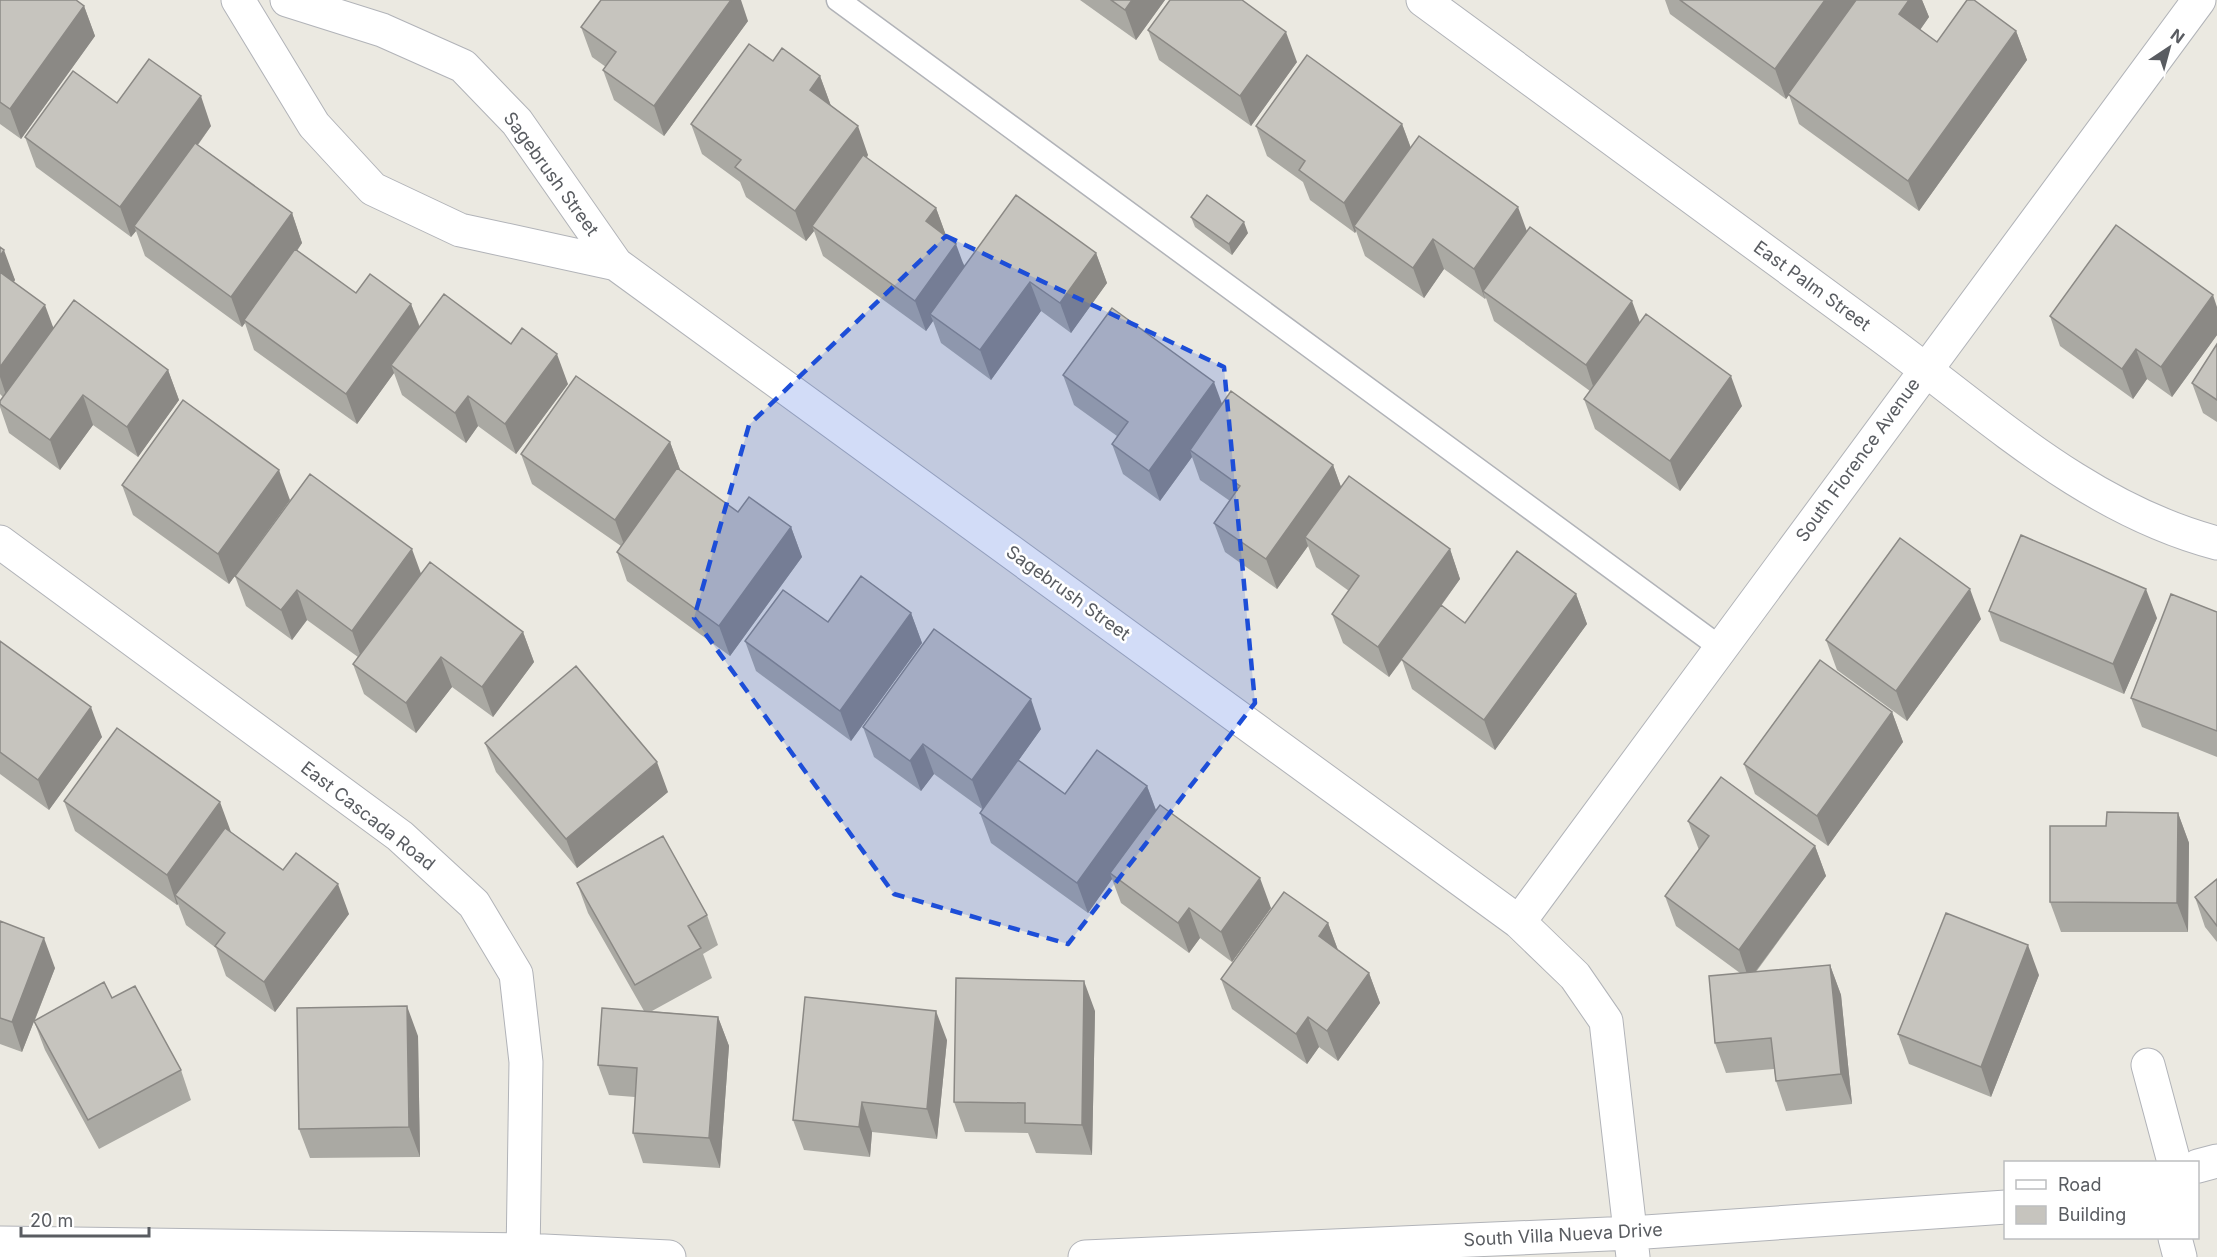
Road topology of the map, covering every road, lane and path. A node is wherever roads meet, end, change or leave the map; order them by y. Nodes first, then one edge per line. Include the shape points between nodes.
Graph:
1 (238, 0) edge
2 (287, 0) edge
3 (838, 0) edge
4 (1423, 0) edge
5 (2199, 0) edge
6 (616, 264) junction
7 (1926, 369) junction
8 (0, 542) edge
9 (2217, 543) edge
10 (1720, 648) junction
11 (1519, 922) junction
12 (2148, 1065) dead end
13 (2174, 1161) edge
14 (2217, 1161) edge
15 (2199, 1166) edge
16 (2004, 1207) edge
17 (2175, 1239) edge
18 (0, 1243) edge
19 (1632, 1245) edge
20 (523, 1254) edge
21 (669, 1257) edge
22 (1085, 1257) edge
23 (2180, 1257) edge

1 - 6 street, Sagebrush Street via 314,125 373,189 460,230
2 - 6 street, Sagebrush Street via 382,30 463,66 517,122
3 - 10 lane
4 - 7 street, East Palm Street
5 - 7 street, South Florence Avenue
6 - 11 street, Sagebrush Street
7 - 9 street, East Palm Street via 2052,466 2135,514
7 - 10 street, South Florence Avenue
8 - 20 street, East Cascada Road via 400,836 474,904 516,974 526,1062
10 - 11 street, South Florence Avenue
11 - 19 street, Sagebrush Street via 1575,976 1606,1021
12 - 13 street
14 - 15 street
16 - 19 street, South Villa Nueva Drive
17 - 23 street
18 - 20 street
19 - 22 street, South Villa Nueva Drive
20 - 21 street

